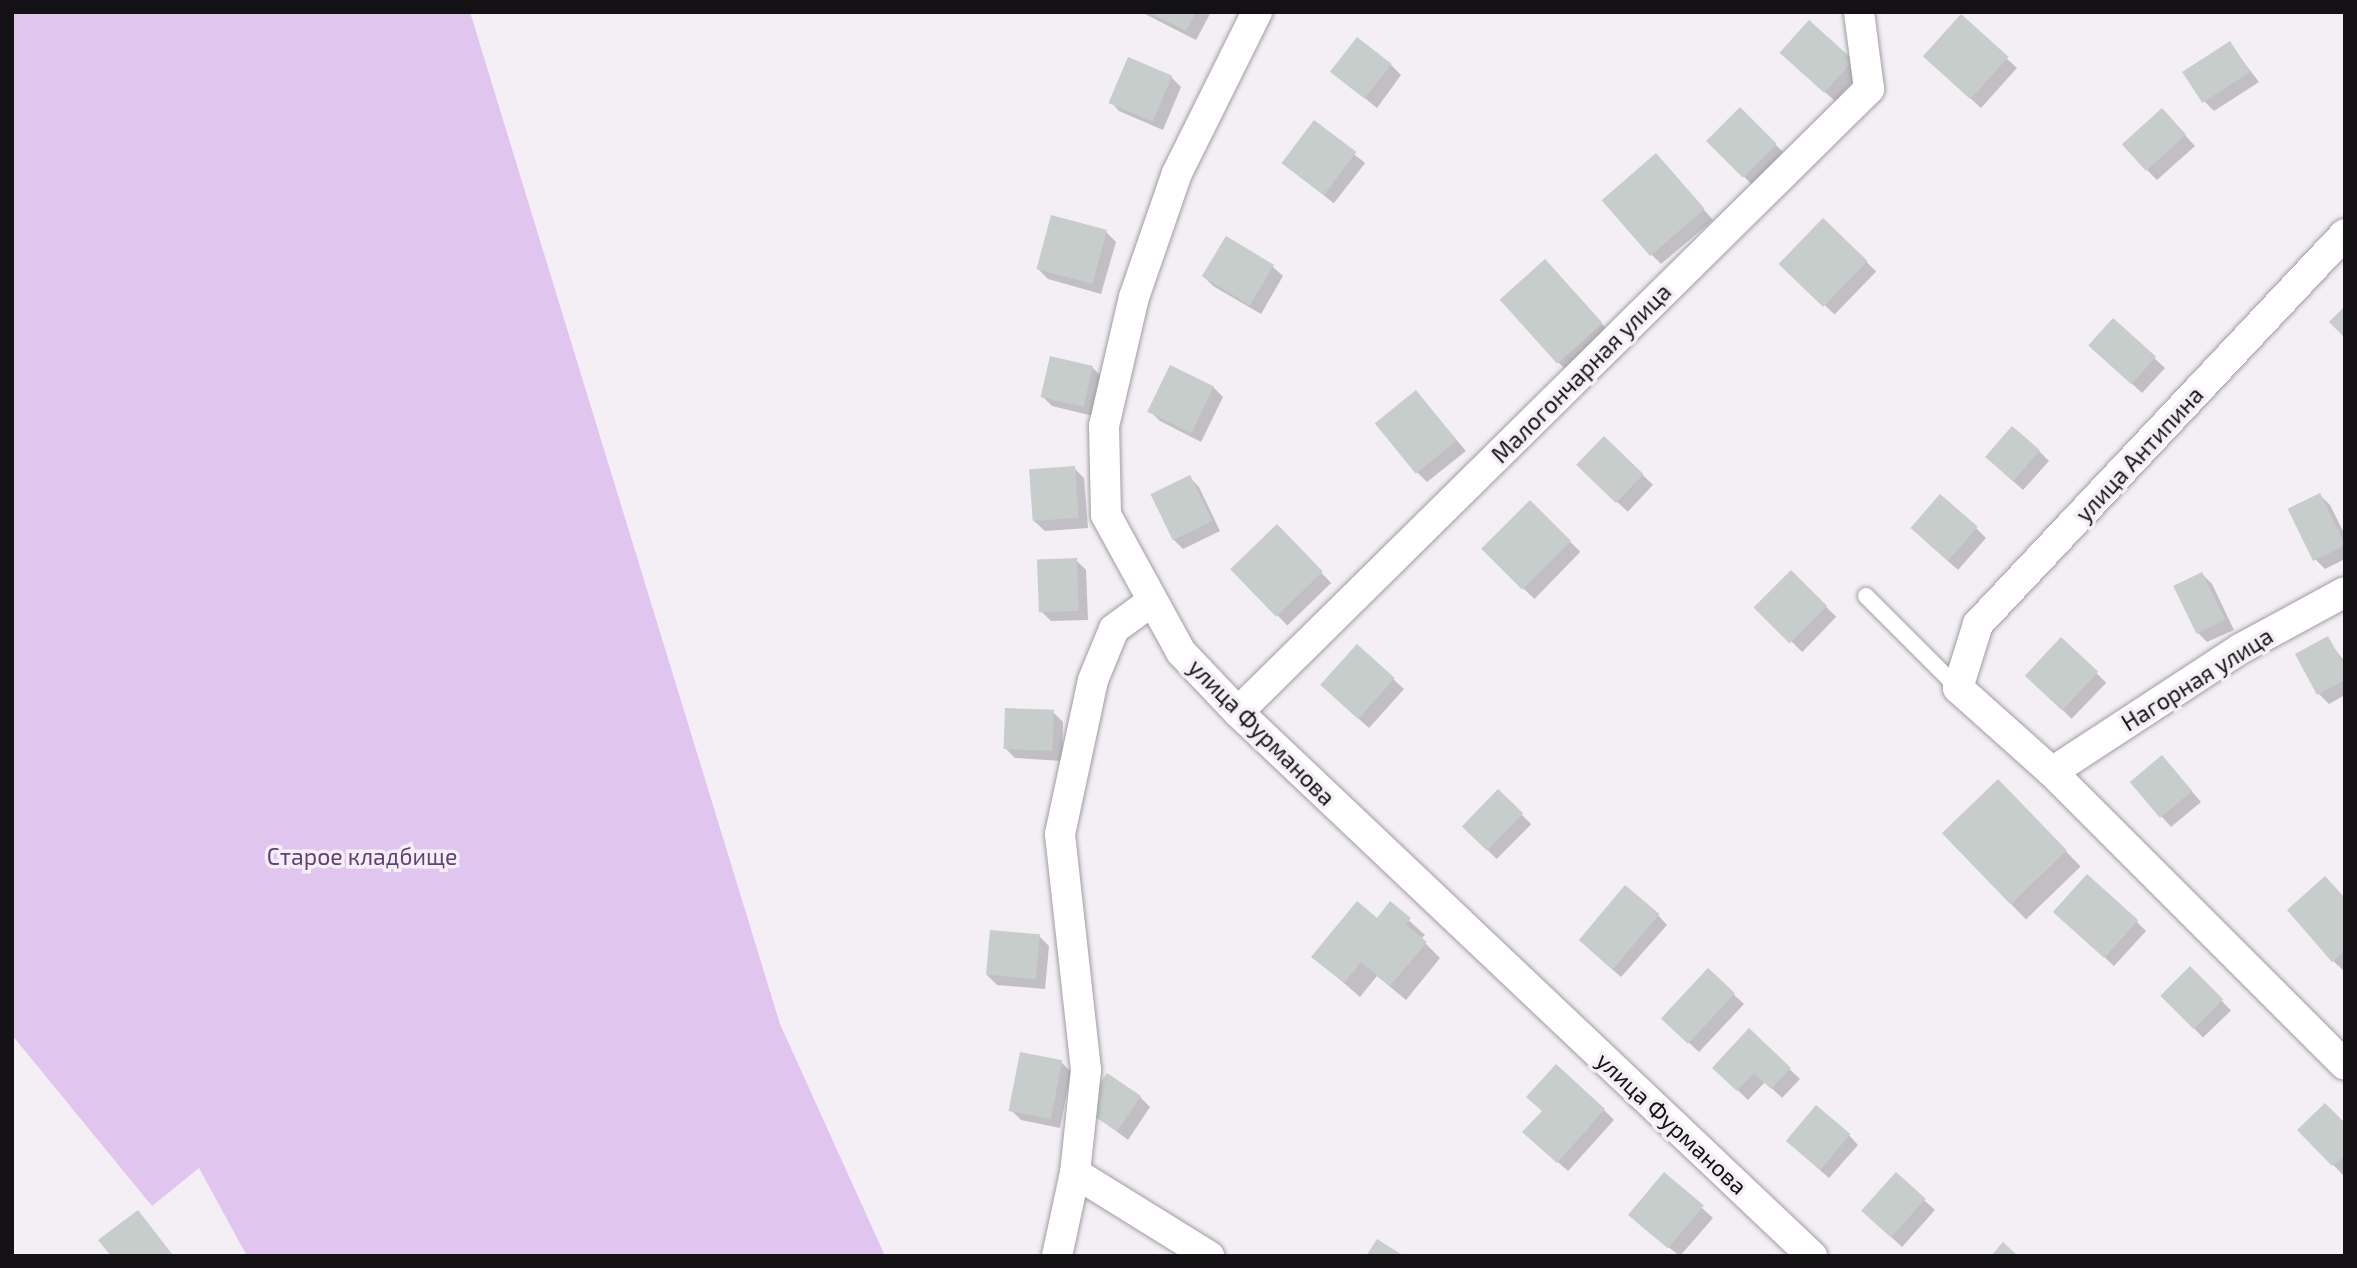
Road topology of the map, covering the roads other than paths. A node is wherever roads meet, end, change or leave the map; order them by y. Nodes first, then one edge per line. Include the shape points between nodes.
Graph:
1 (1257, 12) edge
2 (1859, 12) edge
3 (2345, 234) edge
4 (2345, 592) edge
5 (1866, 596) dead end
6 (1151, 602) junction
7 (1958, 688) junction
8 (1238, 712) junction
9 (2052, 772) junction
10 (2345, 1065) edge
11 (1075, 1173) junction
12 (1057, 1256) edge
13 (1209, 1256) edge
14 (1812, 1256) edge

1 - 6 street, улица Фурманова via 1177,173 1134,297 1104,426 1106,515
2 - 8 street, Малогончарная улица via 1869,89
3 - 7 street, улица Антипина via 1978,624
4 - 9 street, Нагорная улица via 2240,649
5 - 7 lane
6 - 8 street, улица Фурманова via 1181,652
6 - 11 street via 1114,629 1093,680 1060,834 1086,1070
7 - 9 street
8 - 14 street, улица Фурманова
9 - 10 street
11 - 12 street
11 - 13 street

